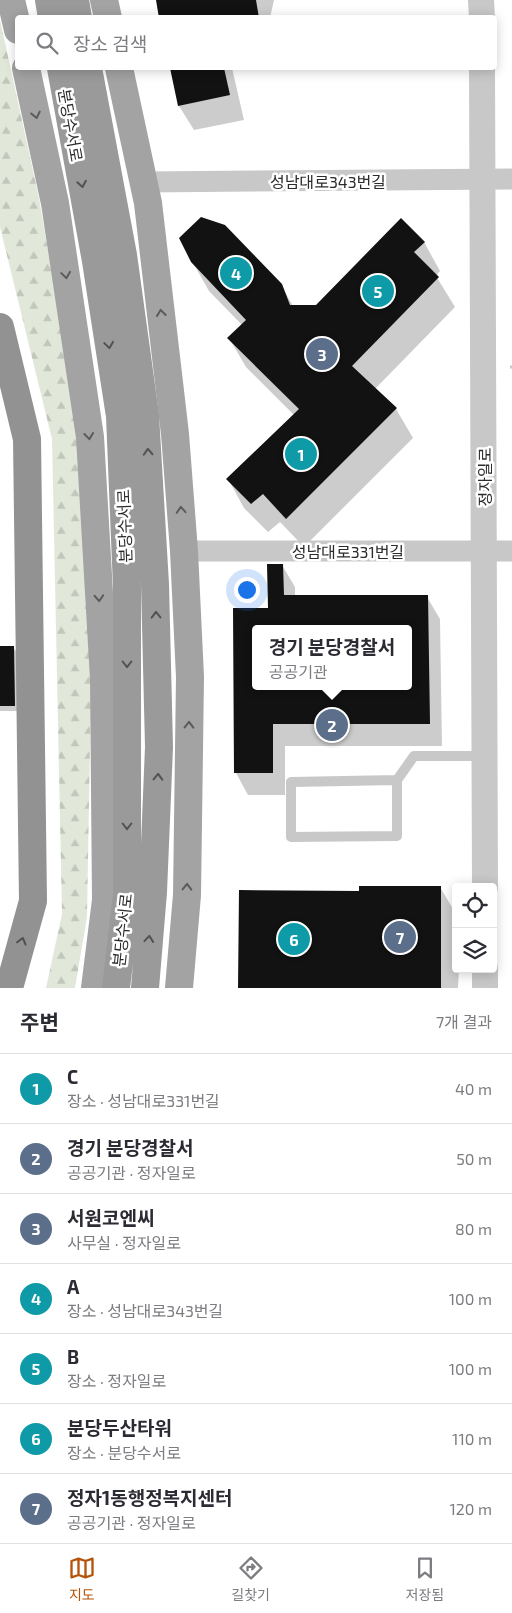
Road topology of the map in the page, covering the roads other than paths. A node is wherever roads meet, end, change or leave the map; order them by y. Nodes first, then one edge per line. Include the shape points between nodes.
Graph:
1 (11, 0) edge
2 (49, 0) edge
3 (75, 0) edge
4 (104, 0) edge
5 (481, 0) edge
6 (52, 15) edge
7 (78, 15) edge
8 (107, 15) edge
9 (482, 15) edge
10 (15, 17) edge
11 (26, 70) edge
12 (61, 70) edge
13 (88, 70) edge
14 (119, 70) edge
15 (482, 70) edge
16 (482, 179) junction
17 (512, 179) edge
18 (144, 182) junction
19 (0, 327) edge
20 (184, 551) junction
21 (484, 551) junction
22 (512, 551) edge
23 (484, 756) junction
24 (396, 780) junction
25 (485, 883) edge
26 (485, 973) edge
27 (9, 988) edge
28 (95, 988) edge
29 (116, 988) edge
30 (145, 988) edge
31 (179, 988) edge
32 (485, 988) edge

1 - 10 main road
2 - 6 highway
3 - 7 highway
4 - 8 main road
5 - 9 street
11 -> 28 main road via 55,203 90,437 104,689 106,900
12 -> 29 highway, 분당수서로 via 120,416 127,587 127,895
30 -> 13 highway, 분당수서로 via 159,747 146,415 123,255
14 - 18 main road
15 - 16 street, 정자일로
16 - 17 street, 성남대로343번길
16 - 18 street, 성남대로343번길
16 - 21 street, 정자일로
20 -> 18 main road via 175,434
27 -> 19 highway via 33,901 27,439
20 - 21 street, 성남대로331번길
31 -> 20 main road via 187,895 190,677
21 - 22 street, 성남대로331번길
21 - 23 street, 정자일로
23 - 24 lane via 414,756
23 - 25 street, 정자일로
24 - 24 lane via 396,836 291,837 291,782
26 - 32 street

